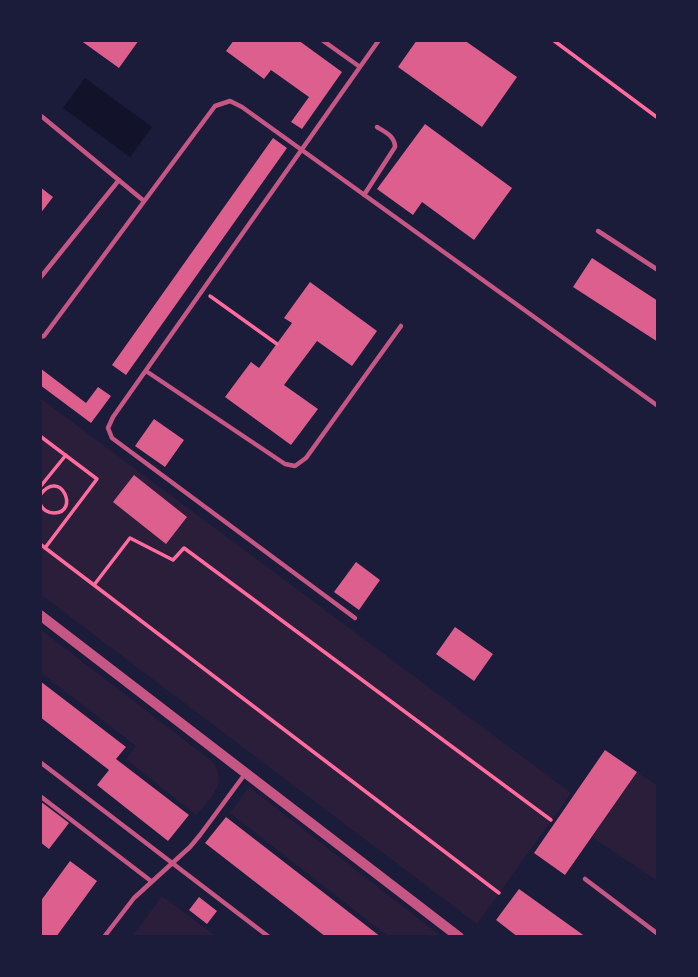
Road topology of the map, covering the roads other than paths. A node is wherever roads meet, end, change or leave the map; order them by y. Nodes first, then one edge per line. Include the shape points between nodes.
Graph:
1 (322, 40) edge
2 (379, 40) edge
3 (360, 67) junction
4 (40, 115) edge
5 (377, 127) dead end
6 (301, 150) junction
7 (119, 180) junction
8 (364, 195) junction
9 (144, 201) junction
10 (598, 230) dead end
11 (658, 270) edge
12 (40, 278) edge
13 (401, 326) dead end
14 (40, 337) edge
15 (146, 370) junction
16 (658, 406) edge
17 (40, 615) edge
18 (355, 618) dead end
19 (40, 762) edge
20 (246, 773) junction
21 (40, 796) edge
22 (172, 862) junction
23 (585, 879) dead end
24 (151, 881) junction
25 (658, 934) edge
26 (104, 937) edge
27 (270, 937) edge
28 (459, 937) edge

1 - 3 lane
2 - 3 lane
3 - 6 lane
4 - 7 lane
5 - 8 lane via 392,136 395,147
6 - 8 lane
6 - 9 lane via 230,101 215,106
6 - 15 lane
7 - 9 lane
7 - 12 lane
8 - 16 lane
9 - 14 lane
10 - 11 lane
13 - 15 lane via 306,458 295,466 285,464
15 - 18 lane via 113,417 108,428 112,438
17 - 20 street
19 - 22 lane
20 - 22 lane via 200,835
20 - 28 street
21 - 24 lane
22 - 24 lane
22 - 27 lane
23 - 25 lane
24 - 26 lane

